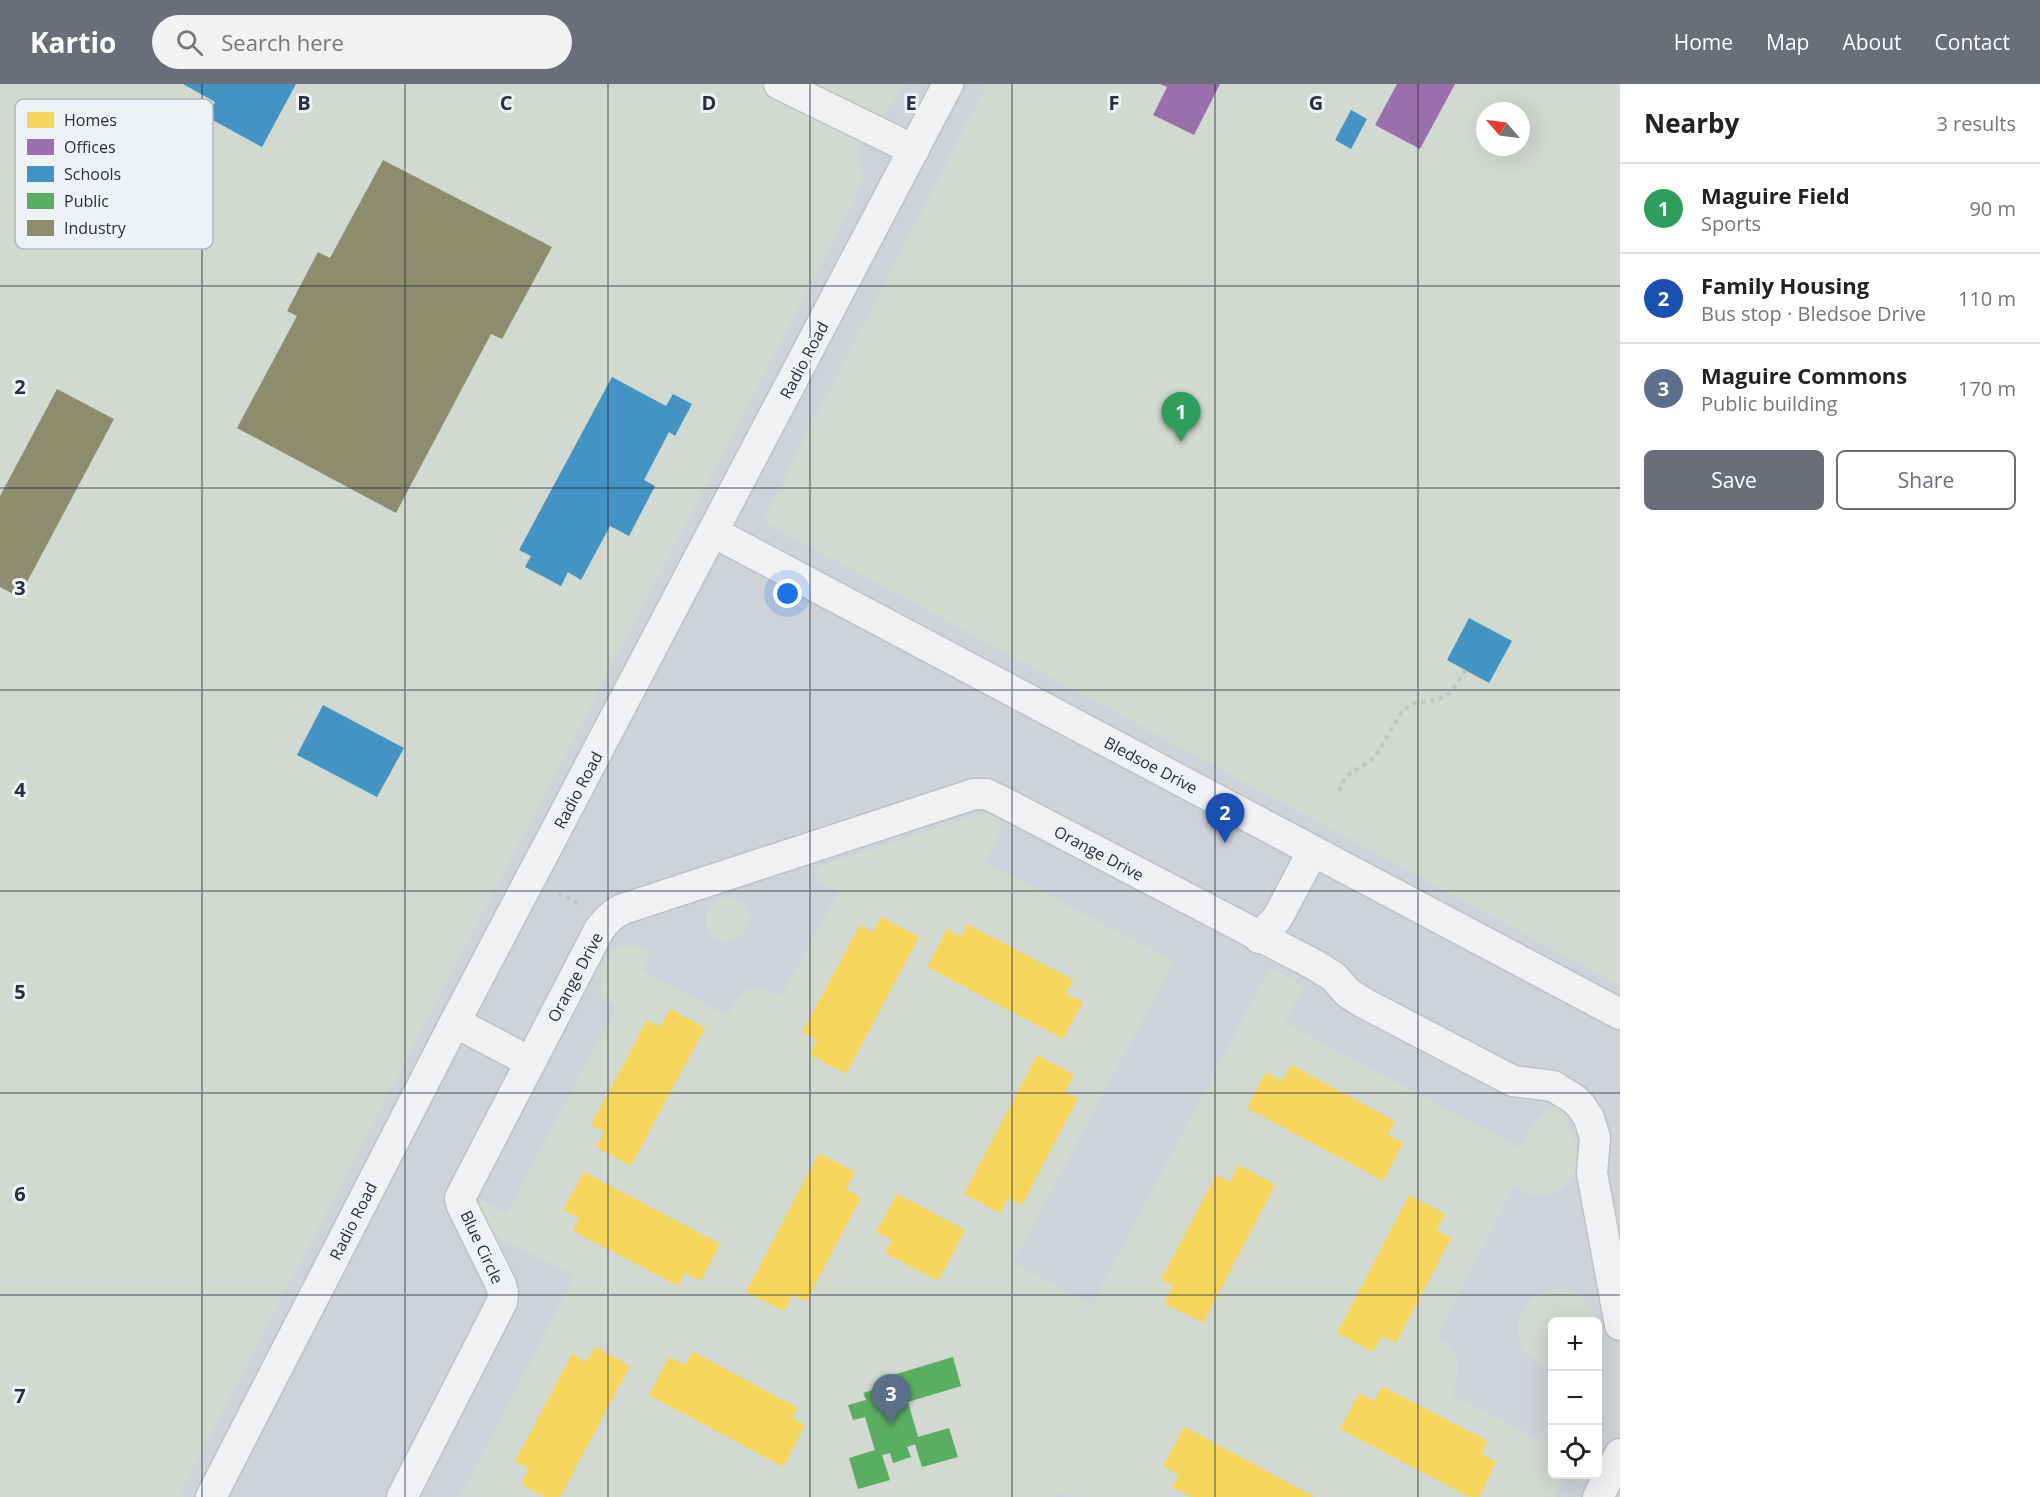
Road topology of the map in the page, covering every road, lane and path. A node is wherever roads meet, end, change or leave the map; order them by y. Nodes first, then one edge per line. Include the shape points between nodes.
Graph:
1 (779, 84) edge
2 (948, 84) edge
3 (914, 150) junction
4 (713, 532) junction
5 (1466, 670) dead end
6 (1339, 791) dead end
7 (1313, 851) junction
8 (1259, 938) junction
9 (1620, 1014) edge
10 (456, 1022) junction
11 (530, 1062) junction
12 (1620, 1325) edge
13 (1620, 1454) edge
14 (211, 1497) edge
15 (402, 1497) edge
16 (1598, 1497) edge

1 - 3 street
2 - 3 street, Radio Road
3 - 4 street, Radio Road
4 - 7 street, Bledsoe Drive
4 - 10 street, Radio Road
5 - 6 path via 1451,692 1402,711 1379,752 1346,776
7 - 8 street via 1278,917
7 - 9 street, Bledsoe Drive
8 - 11 street, Orange Drive via 999,800 974,794 613,913 599,930
8 - 12 street, Orange Drive via 1334,977 1362,1002 1504,1077 1553,1086 1578,1103 1589,1118 1595,1138 1592,1173
10 - 11 street
10 - 14 street, Radio Road
11 - 15 street, Blue Circle via 460,1198 501,1285 502,1302
13 - 16 street

